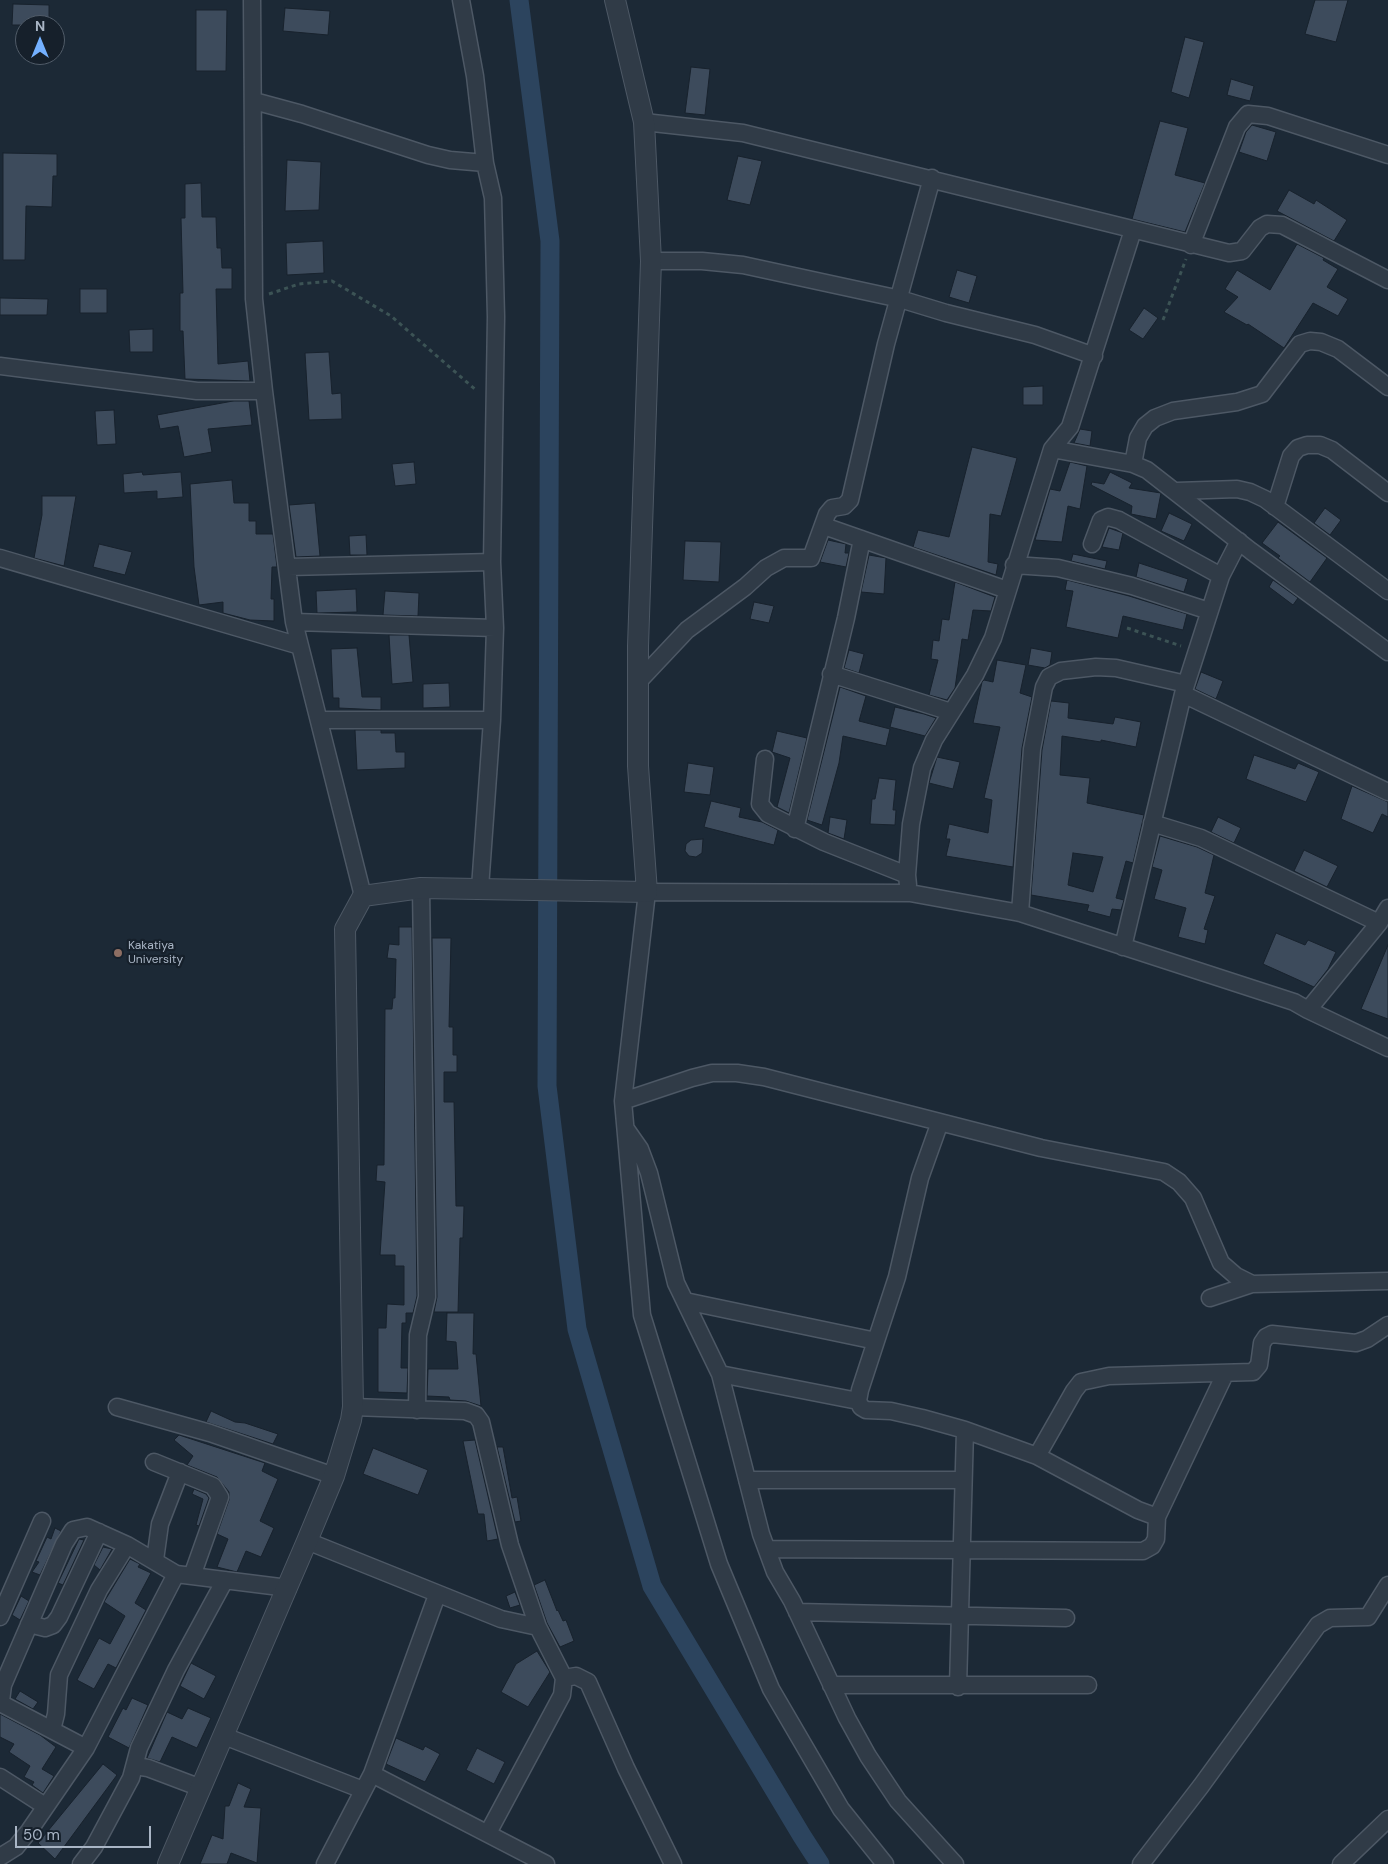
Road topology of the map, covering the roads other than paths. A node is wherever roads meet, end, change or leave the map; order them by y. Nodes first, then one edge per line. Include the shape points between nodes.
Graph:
1 (252, 0) edge
2 (461, 0) edge
3 (615, 0) edge
4 (254, 101) junction
5 (644, 122) junction
6 (1388, 155) edge
7 (485, 163) junction
8 (932, 178) junction
9 (1133, 230) junction
10 (1191, 245) junction
11 (651, 261) junction
12 (1388, 280) edge
13 (900, 299) junction
14 (1094, 356) junction
15 (0, 366) edge
16 (1388, 387) edge
17 (264, 391) junction
18 (1052, 449) junction
19 (1133, 464) junction
20 (1177, 491) junction
21 (1388, 493) edge
22 (1275, 507) junction
23 (824, 526) junction
24 (862, 539) junction
25 (1239, 541) junction
26 (1092, 544) dead end
27 (0, 558) edge
28 (492, 562) junction
29 (1014, 565) junction
30 (288, 567) junction
31 (1220, 576) junction
32 (1007, 590) junction
33 (1388, 591) edge
34 (1209, 611) junction
35 (294, 622) junction
36 (495, 628) junction
37 (300, 646) junction
38 (1388, 652) edge
39 (831, 674) junction
40 (639, 681) junction
41 (1184, 689) junction
42 (951, 712) junction
43 (319, 720) junction
44 (492, 720) junction
45 (765, 758) dead end
46 (1388, 792) edge
47 (1152, 823) junction
48 (795, 829) junction
49 (907, 875) junction
50 (421, 888) junction
51 (488, 888) junction
52 (647, 892) junction
53 (910, 893) junction
54 (363, 896) junction
55 (1388, 908) edge
56 (1020, 913) junction
57 (1379, 923) junction
58 (1123, 946) junction
59 (1308, 1010) junction
60 (1388, 1048) edge
61 (623, 1101) junction
62 (940, 1122) junction
63 (626, 1128) junction
64 (1388, 1280) edge
65 (1252, 1284) junction
66 (1210, 1298) dead end
67 (685, 1301) junction
68 (1388, 1324) edge
69 (876, 1341) junction
70 (720, 1374) junction
71 (1225, 1374) junction
72 (858, 1400) junction
73 (117, 1407) dead end
74 (353, 1407) junction
75 (417, 1410) junction
76 (965, 1430) junction
77 (1037, 1456) junction
78 (154, 1462) dead end
79 (180, 1472) junction
80 (334, 1476) junction
81 (747, 1480) junction
82 (964, 1480) junction
83 (1157, 1517) junction
84 (42, 1521) dead end
85 (100, 1532) junction
86 (307, 1541) junction
87 (127, 1545) junction
88 (767, 1549) junction
89 (962, 1549) junction
90 (155, 1560) junction
91 (176, 1574) junction
92 (192, 1576) junction
93 (225, 1580) junction
94 (47, 1584) junction
95 (288, 1588) junction
96 (1387, 1588) edge
97 (69, 1596) junction
98 (438, 1596) junction
99 (797, 1612) junction
100 (960, 1614) junction
101 (0, 1617) edge
102 (1066, 1618) dead end
103 (29, 1624) junction
104 (538, 1627) junction
105 (564, 1678) junction
106 (831, 1685) junction
107 (1088, 1685) dead end
108 (958, 1687) junction
109 (0, 1701) edge
110 (52, 1730) junction
111 (224, 1736) junction
112 (86, 1748) junction
113 (135, 1766) junction
114 (372, 1774) junction
115 (0, 1777) edge
116 (201, 1788) junction
117 (364, 1790) junction
118 (45, 1806) junction
119 (1388, 1819) edge
120 (488, 1833) junction
121 (0, 1857) edge
122 (81, 1864) edge
123 (168, 1864) edge
124 (324, 1864) edge
125 (546, 1864) edge
126 (672, 1864) edge
127 (885, 1864) edge
128 (955, 1864) edge
129 (1141, 1864) edge
130 (1341, 1864) edge

1 - 4 street
2 - 7 street via 475,76
3 - 5 street
4 - 7 street via 428,155
4 - 17 street via 254,299
5 - 8 street via 743,133
5 - 11 street
6 - 10 street via 1268,116 1248,114 1237,127
7 - 28 street via 493,198 496,271
8 - 9 street
8 - 13 street
9 - 10 street
9 - 14 street
10 - 12 street via 1235,253 1242,251 1260,228 1267,224 1282,225
11 - 13 street via 743,265
11 - 40 street
13 - 14 street via 1035,334
13 - 23 street via 886,344 850,500 844,506 832,508
14 - 18 street via 1070,427
15 - 17 street via 197,391
16 - 19 street via 1338,349 1322,342 1300,344 1262,394 1237,402 1173,411 1144,426
17 - 30 street
18 - 19 street
18 - 29 street
19 - 20 street
20 - 22 street via 1237,489 1250,492
20 - 25 street
21 - 22 street via 1332,450 1307,444 1291,456
22 - 33 street
23 - 24 street
23 - 40 street via 811,558 784,558 766,568 687,630
24 - 32 street
24 - 39 street
25 - 31 street
25 - 38 street
26 - 31 street via 1101,520 1114,518
27 - 37 street
28 - 30 street
28 - 36 street
29 - 32 street
29 - 34 street via 1058,568 1132,586
30 - 35 street
31 - 34 street
32 - 42 street via 985,657
34 - 41 street
35 - 36 street
35 - 37 street
36 - 44 street
37 - 43 street
39 - 42 street
39 - 48 street
40 - 52 street via 638,766
41 - 46 street
41 - 47 street
41 - 56 street via 1116,668 1061,671 1049,677 1044,687 1032,749
42 - 49 street via 922,768
43 - 44 street
43 - 54 street
44 - 51 street
45 - 48 street via 760,804 768,814
47 - 57 street via 1216,844
47 - 58 street
48 - 49 street
49 - 53 street
50 - 51 street
50 - 54 street
50 - 75 street via 427,1297 418,1335
51 - 52 street
52 - 53 street
52 - 61 street
53 - 56 street
54 - 74 street via 345,929
55 - 57 street
56 - 58 street
57 - 59 street
58 - 59 street via 1294,1002
59 - 60 street
61 - 62 street via 712,1073 737,1073
61 - 63 street
62 - 65 street via 1041,1148 1164,1172 1180,1182 1193,1198 1221,1263
62 - 69 street via 920,1178 897,1277
63 - 67 street via 640,1149 649,1173 676,1283
63 - 127 street via 642,1315 719,1564 771,1689 842,1810
64 - 65 street
65 - 66 street
67 - 69 street
67 - 70 street
68 - 71 street via 1356,1343 1272,1334 1262,1343 1257,1370
69 - 72 street
70 - 72 street
70 - 81 street
71 - 77 street via 1109,1376 1082,1382 1074,1390
71 - 83 street
72 - 76 street via 866,1410 891,1410
73 - 80 street via 210,1433
74 - 75 street
74 - 80 street
75 - 104 street via 470,1411 481,1422 510,1545
76 - 77 street
76 - 82 street
77 - 83 street
78 - 79 street
79 - 90 street via 160,1524
79 - 92 street via 213,1486 220,1497
80 - 86 street
81 - 82 street
81 - 88 street
82 - 89 street
83 - 89 street via 1156,1539 1143,1551
84 - 101 street
85 - 87 street
85 - 94 street via 87,1527 73,1530
85 - 97 street
86 - 95 street
86 - 98 street
87 - 90 street
87 - 110 street via 100,1590 59,1675
88 - 89 street
88 - 99 street via 775,1572
89 - 100 street
90 - 91 street
91 - 92 street
91 - 112 street
92 - 93 street
93 - 95 street
93 - 113 street via 138,1748
94 - 97 street
94 - 103 street
95 - 111 street
96 - 129 street via 1368,1617 1330,1618 1318,1625 1202,1786
97 - 103 street via 53,1625 45,1628
98 - 104 street via 500,1619
98 - 114 street
99 - 100 street
99 - 106 street
100 - 102 street
100 - 108 street
103 - 109 street via 3,1685
104 - 105 street
105 - 120 street via 562,1695
105 - 126 street via 576,1676 588,1682
106 - 108 street
106 - 128 street via 868,1756 898,1801
107 - 108 street
109 - 110 street
110 - 112 street
111 - 116 street
111 - 117 street
112 - 118 street
113 - 116 street
113 - 122 street via 114,1812
114 - 117 street
114 - 120 street
115 - 118 street
116 - 123 street
117 - 124 street
118 - 121 street via 16,1847
119 - 130 street
120 - 125 street

